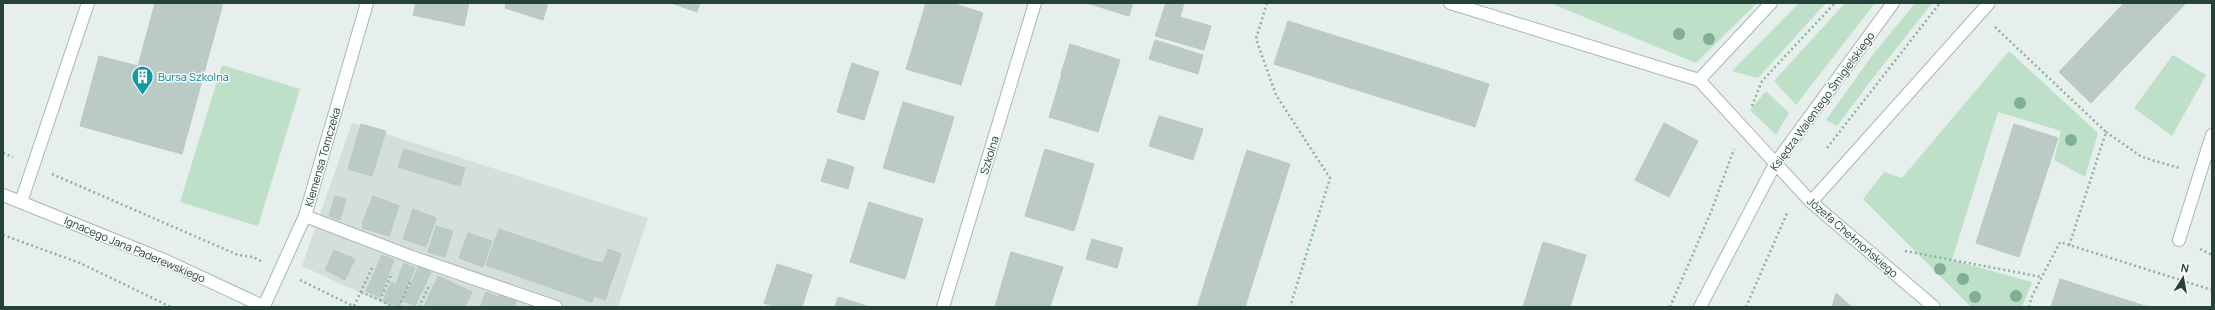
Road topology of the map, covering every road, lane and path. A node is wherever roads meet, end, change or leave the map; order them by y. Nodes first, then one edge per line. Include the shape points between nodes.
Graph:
1 (88, 3) edge
2 (367, 3) edge
3 (1035, 3) edge
4 (1267, 3) edge
5 (1450, 3) edge
6 (1771, 3) edge
7 (1835, 3) edge
8 (1893, 3) edge
9 (1940, 3) edge
10 (1990, 3) edge
11 (1478, 7) edge
12 (1980, 13) junction
13 (1699, 80) junction
14 (1742, 126) junction
15 (2106, 132) junction
16 (2212, 135) edge
17 (1825, 151) dead end
18 (3, 153) edge
19 (1775, 164) junction
20 (33, 166) junction
21 (2200, 173) junction
22 (1798, 188) junction
23 (3, 195) edge
24 (21, 202) junction
25 (1811, 202) junction
26 (304, 216) junction
27 (3, 235) edge
28 (2179, 240) dead end
29 (382, 246) junction
30 (2070, 246) junction
31 (1898, 250) dead end
32 (401, 252) junction
33 (420, 259) junction
34 (280, 270) junction
35 (2042, 277) junction
36 (2212, 290) edge
37 (361, 292) junction
38 (380, 300) junction
39 (171, 307) edge
40 (265, 307) edge
41 (355, 307) edge
42 (392, 307) edge
43 (399, 307) edge
44 (556, 307) edge
45 (943, 307) edge
46 (1290, 307) edge
47 (1670, 307) edge
48 (1700, 307) edge
49 (1746, 307) edge
50 (1934, 307) edge
51 (2029, 307) edge

1 - 20 street
2 - 26 street, Klemensa Tomczeka
3 - 45 street, Szkolna
4 - 46 path via 1256,39 1276,94 1330,178
5 - 11 street
6 - 13 street
7 - 14 path via 1762,81
8 - 19 street, Księdza Walentego Śmigielskiego
9 - 17 path
10 - 12 street
11 - 13 street
12 - 15 path
12 - 25 street
13 - 14 street, Józefa Chełmońskiego
14 - 19 street, Józefa Chełmońskiego
14 - 47 path via 1711,212
15 - 21 path via 2142,157
15 - 30 path
16 - 21 street
18 - 20 path
19 - 22 street, Józefa Chełmońskiego
19 - 48 street, Księdza Walentego Śmigielskiego
20 - 24 street
20 - 34 path via 238,255 253,257
21 - 28 street
22 - 25 street, Józefa Chełmońskiego
22 - 49 path
23 - 24 street, Ignacego Jana Paderewskiego
24 - 40 street, Ignacego Jana Paderewskiego via 164,260
25 - 50 street, Józefa Chełmońskiego
26 - 29 street
26 - 34 street, Klemensa Tomczeka
27 - 39 path via 80,263
29 - 32 street
29 - 37 path
30 - 35 path via 2060,242
30 - 36 path
31 - 35 path
32 - 33 street
32 - 38 path
33 - 43 path
33 - 44 street
34 - 40 street, Klemensa Tomczeka
34 - 41 path
35 - 51 path
37 - 38 path
37 - 41 path
38 - 42 path

